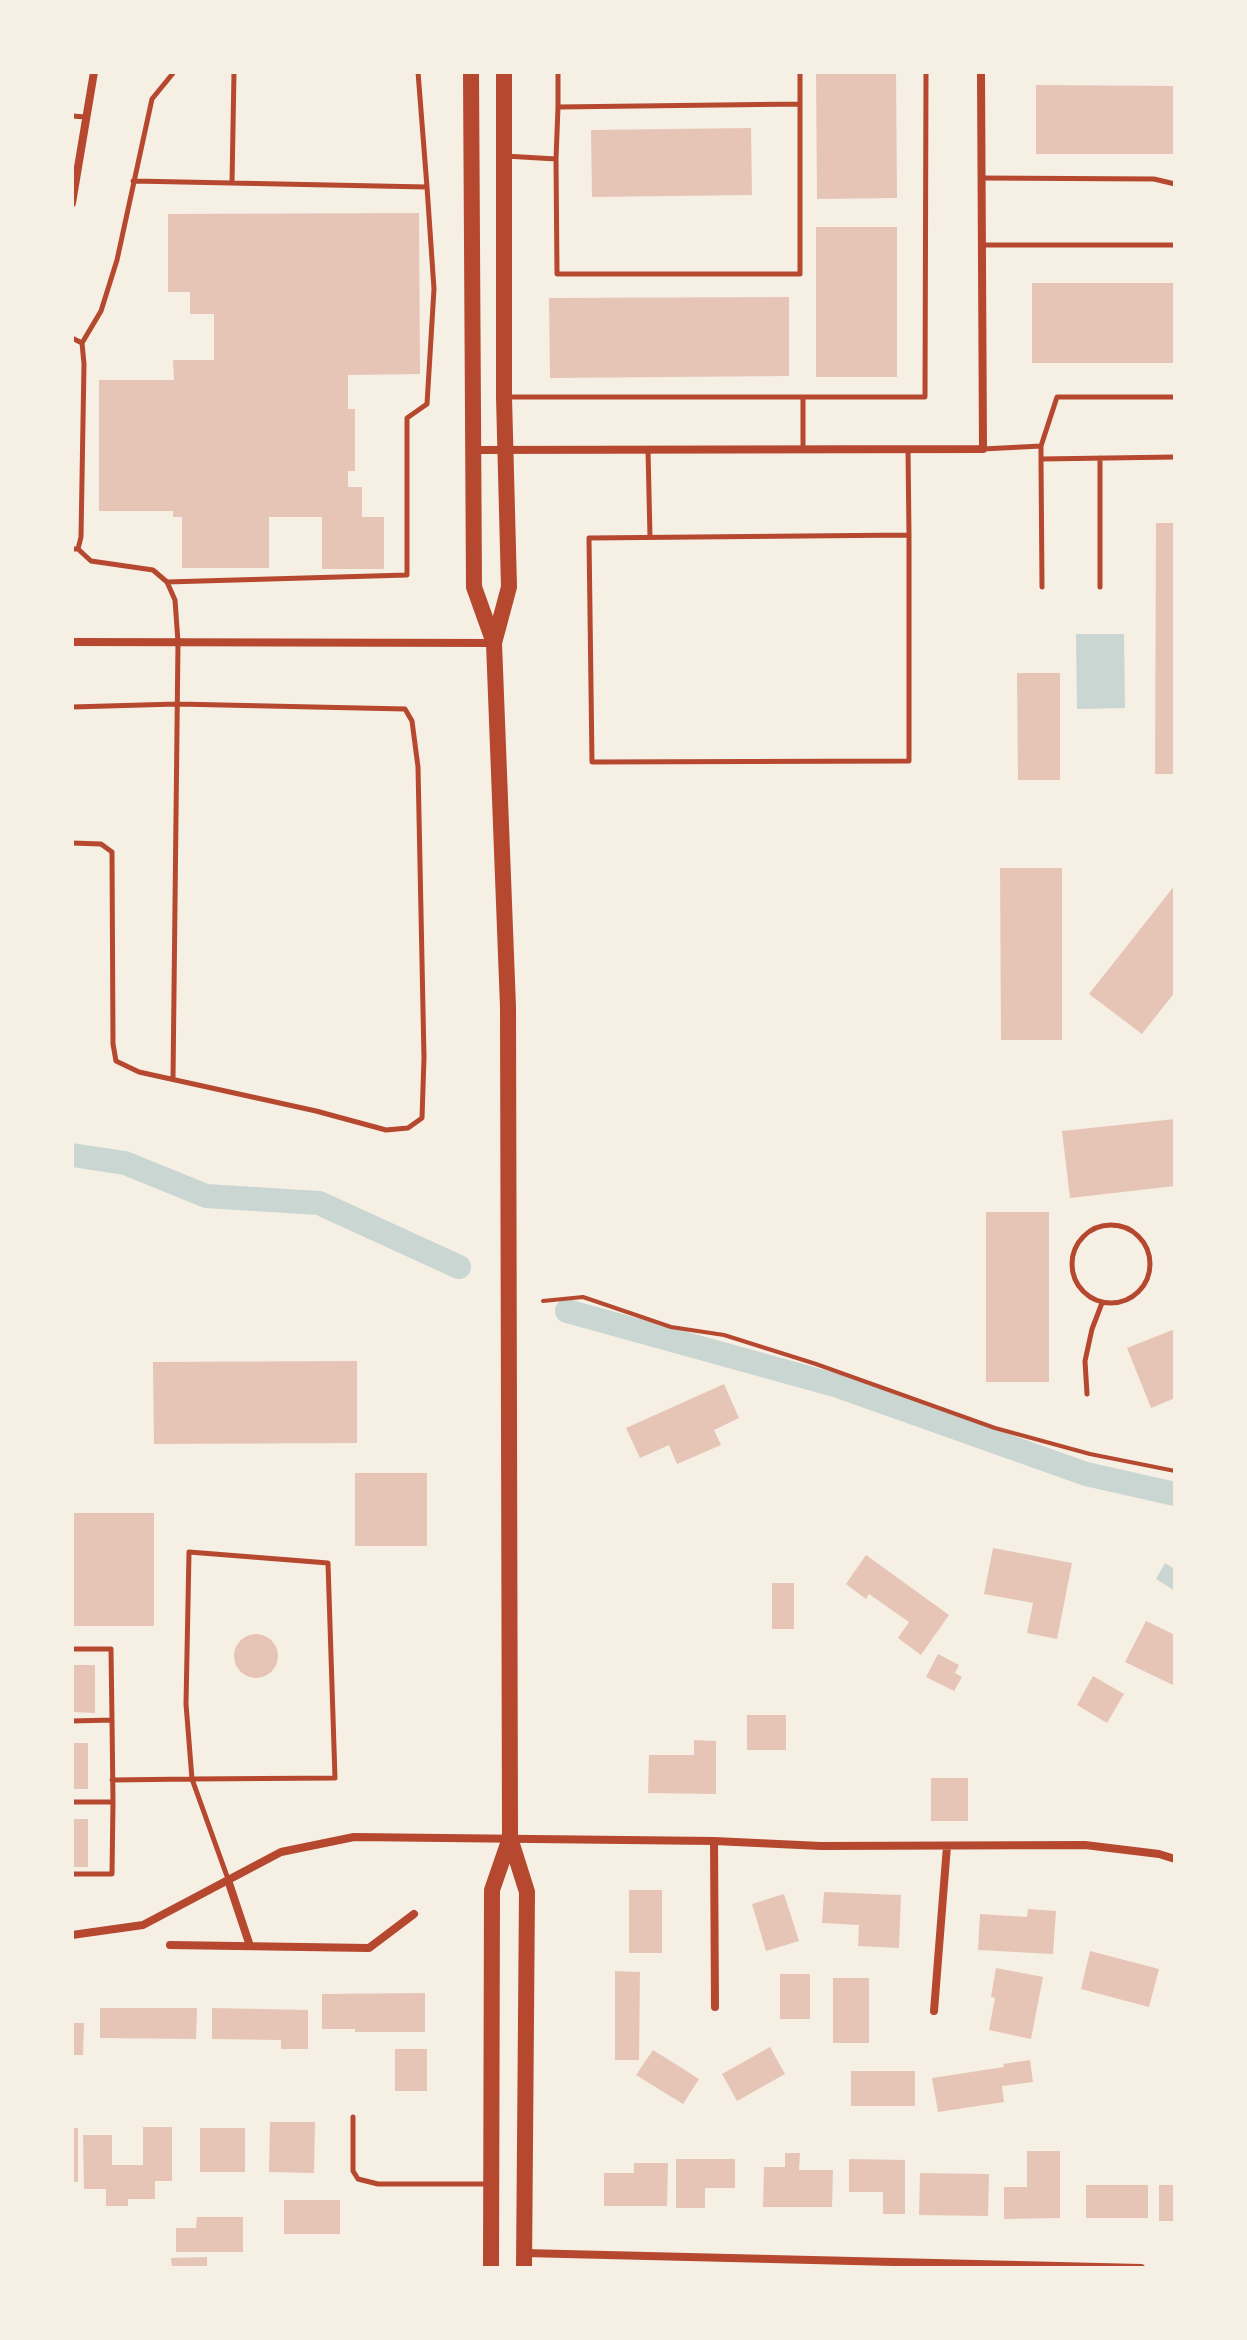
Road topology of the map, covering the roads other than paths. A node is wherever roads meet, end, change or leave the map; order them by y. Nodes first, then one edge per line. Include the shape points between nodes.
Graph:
1 (94, 72) edge
2 (174, 72) edge
3 (234, 72) edge
4 (418, 72) edge
5 (471, 72) edge
6 (504, 72) edge
7 (558, 72) edge
8 (800, 72) edge
9 (926, 72) edge
10 (981, 72) edge
11 (800, 104) junction
12 (558, 107) junction
13 (72, 116) edge
14 (86, 117) junction
15 (505, 156) junction
16 (556, 159) junction
17 (982, 178) junction
18 (133, 181) junction
19 (232, 183) junction
20 (1175, 184) edge
21 (427, 187) junction
22 (72, 203) edge
23 (982, 245) junction
24 (1175, 245) edge
25 (72, 338) edge
26 (82, 343) junction
27 (504, 397) junction
28 (803, 397) junction
29 (1175, 397) edge
30 (1041, 446) junction
31 (803, 449) junction
32 (908, 449) junction
33 (983, 449) junction
34 (472, 450) junction
35 (506, 450) junction
36 (648, 450) junction
37 (1175, 457) edge
38 (1100, 458) junction
39 (1041, 459) junction
40 (909, 535) junction
41 (650, 537) junction
42 (75, 549) edge
43 (167, 582) junction
44 (1042, 587) dead end
45 (1100, 587) dead end
46 (72, 642) edge
47 (178, 642) junction
48 (494, 643) junction
49 (177, 704) junction
50 (72, 707) edge
51 (72, 843) edge
52 (173, 1079) junction
53 (1102, 1303) junction
54 (1087, 1394) dead end
55 (72, 1649) edge
56 (112, 1720) junction
57 (72, 1721) edge
58 (192, 1779) junction
59 (112, 1780) junction
60 (72, 1802) edge
61 (113, 1802) junction
62 (510, 1838) junction
63 (714, 1841) junction
64 (947, 1846) junction
65 (1175, 1859) edge
66 (72, 1874) edge
67 (228, 1880) junction
68 (414, 1914) dead end
69 (72, 1935) edge
70 (170, 1945) dead end
71 (250, 1946) junction
72 (715, 2007) dead end
73 (934, 2011) dead end
74 (353, 2117) dead end
75 (491, 2184) junction
76 (524, 2261) edge
77 (491, 2268) edge
78 (1141, 2268) edge

1 - 14 street
2 - 18 lane via 152,99
3 - 19 lane
4 - 21 lane
5 - 34 main road
6 - 15 main road
7 - 12 lane
8 - 11 lane
9 - 28 lane via 925,397
10 - 17 street
11 - 12 lane
11 - 16 lane via 800,274 557,274
12 - 16 lane
13 - 14 lane
14 - 22 street
15 - 16 lane
15 - 27 main road
17 - 20 lane via 1154,179
17 - 23 street
18 - 19 lane
18 - 26 lane via 101,311
19 - 21 lane
21 - 43 lane via 434,289 427,404 407,418 407,575
23 - 24 lane
23 - 33 street
25 - 26 lane
26 - 42 lane via 81,537
27 - 28 lane
27 - 35 main road
28 - 31 lane
29 - 30 lane via 1057,397
30 - 33 lane
30 - 39 lane
31 - 32 street
31 - 36 street
32 - 33 street
32 - 40 lane
34 - 35 street
34 - 48 main road via 474,587
35 - 36 street
35 - 48 main road via 509,587
36 - 41 lane
37 - 38 lane
38 - 39 lane
38 - 45 lane
39 - 44 lane
40 - 41 lane
40 - 41 lane via 909,761 592,762 589,538
42 - 43 lane via 91,561 153,570
43 - 47 lane via 175,600
46 - 47 street
47 - 48 street
47 - 49 lane
48 - 62 main road via 508,1007
49 - 50 lane
49 - 52 lane
49 - 52 lane via 405,709 412,721 418,767 422,1118 408,1128 386,1130
51 - 52 lane via 101,844 112,852 116,1061
53 - 53 lane via 1076,1283 1074,1251 1097,1227 1120,1225 1147,1246 1151,1268 1135,1296
53 - 54 lane via 1085,1361
55 - 56 lane via 111,1649
56 - 57 lane
56 - 59 lane
58 - 58 lane via 186,1704 189,1552 328,1563 335,1778
58 - 59 lane
58 - 67 lane
59 - 61 lane
60 - 61 lane
61 - 66 lane via 112,1874
62 - 63 street
62 - 67 street via 354,1837 281,1852
62 - 75 main road via 492,1890
62 - 76 main road via 527,1892
63 - 64 street
63 - 72 street
64 - 65 street via 1085,1845
64 - 73 street
67 - 69 street via 143,1925
67 - 71 street
68 - 71 street via 369,1948
70 - 71 street
74 - 75 lane via 353,2171 358,2179 378,2184
75 - 77 main road
76 - 78 street

